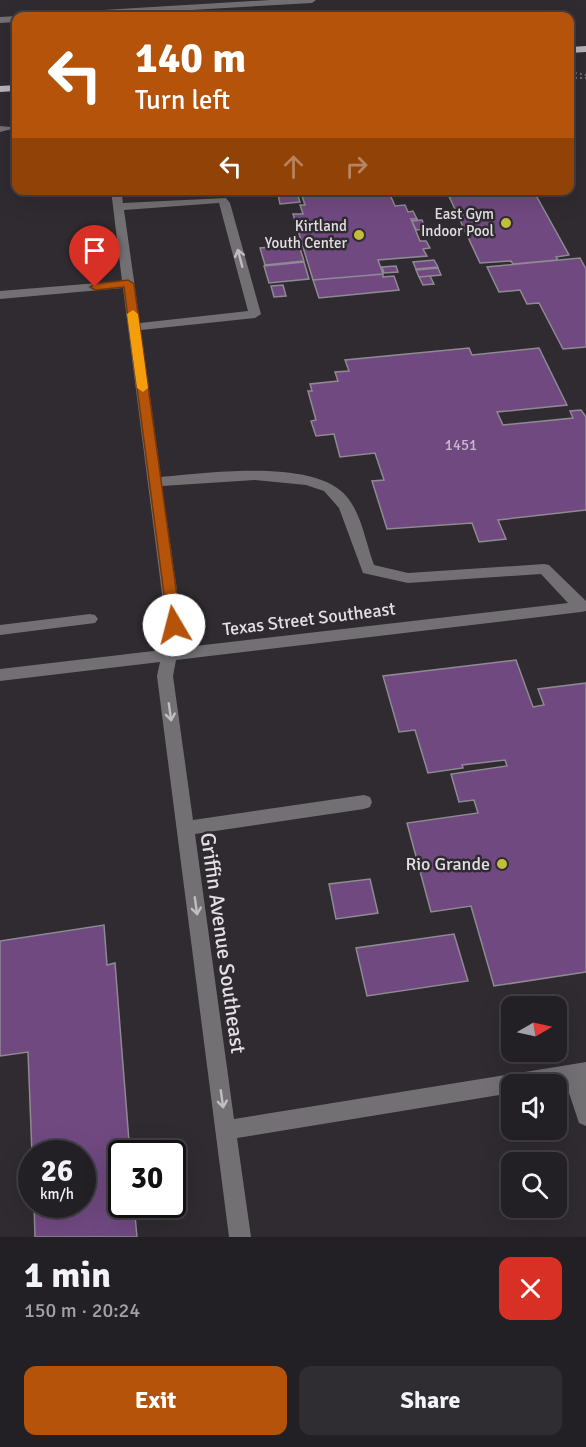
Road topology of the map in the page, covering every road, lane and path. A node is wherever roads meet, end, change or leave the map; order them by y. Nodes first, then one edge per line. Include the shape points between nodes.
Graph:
1 (312, 0) edge
2 (118, 12) edge
3 (117, 195) edge
4 (118, 207) junction
5 (128, 284) junction
6 (0, 295) edge
7 (134, 327) junction
8 (155, 483) junction
9 (584, 606) edge
10 (90, 619) dead end
11 (0, 630) edge
12 (168, 654) junction
13 (0, 675) edge
14 (364, 802) dead end
15 (185, 828) junction
16 (579, 1072) edge
17 (586, 1116) edge
18 (226, 1130) junction
19 (240, 1237) edge

1 - 2 street
3 - 4 street, Griffin Avenue Southeast
4 - 5 street, Griffin Avenue Southeast
7 -> 4 street via 255,314 225,203 218,200
5 - 6 street
5 - 7 street, Griffin Avenue Southeast
7 - 8 street, Griffin Avenue Southeast
8 - 9 street via 213,477 290,477 321,484 341,499 369,569 408,578 544,569
8 - 12 street, Griffin Avenue Southeast via 174,625
9 - 12 street, Texas Street Southeast
10 - 11 street
12 - 13 street, Texas Street Southeast
12 -> 15 street, Griffin Avenue Southeast via 165,676
14 - 15 street
15 -> 18 street, Griffin Avenue Southeast
16 - 17 street
16 - 18 street
18 - 19 street, Griffin Avenue Southeast

